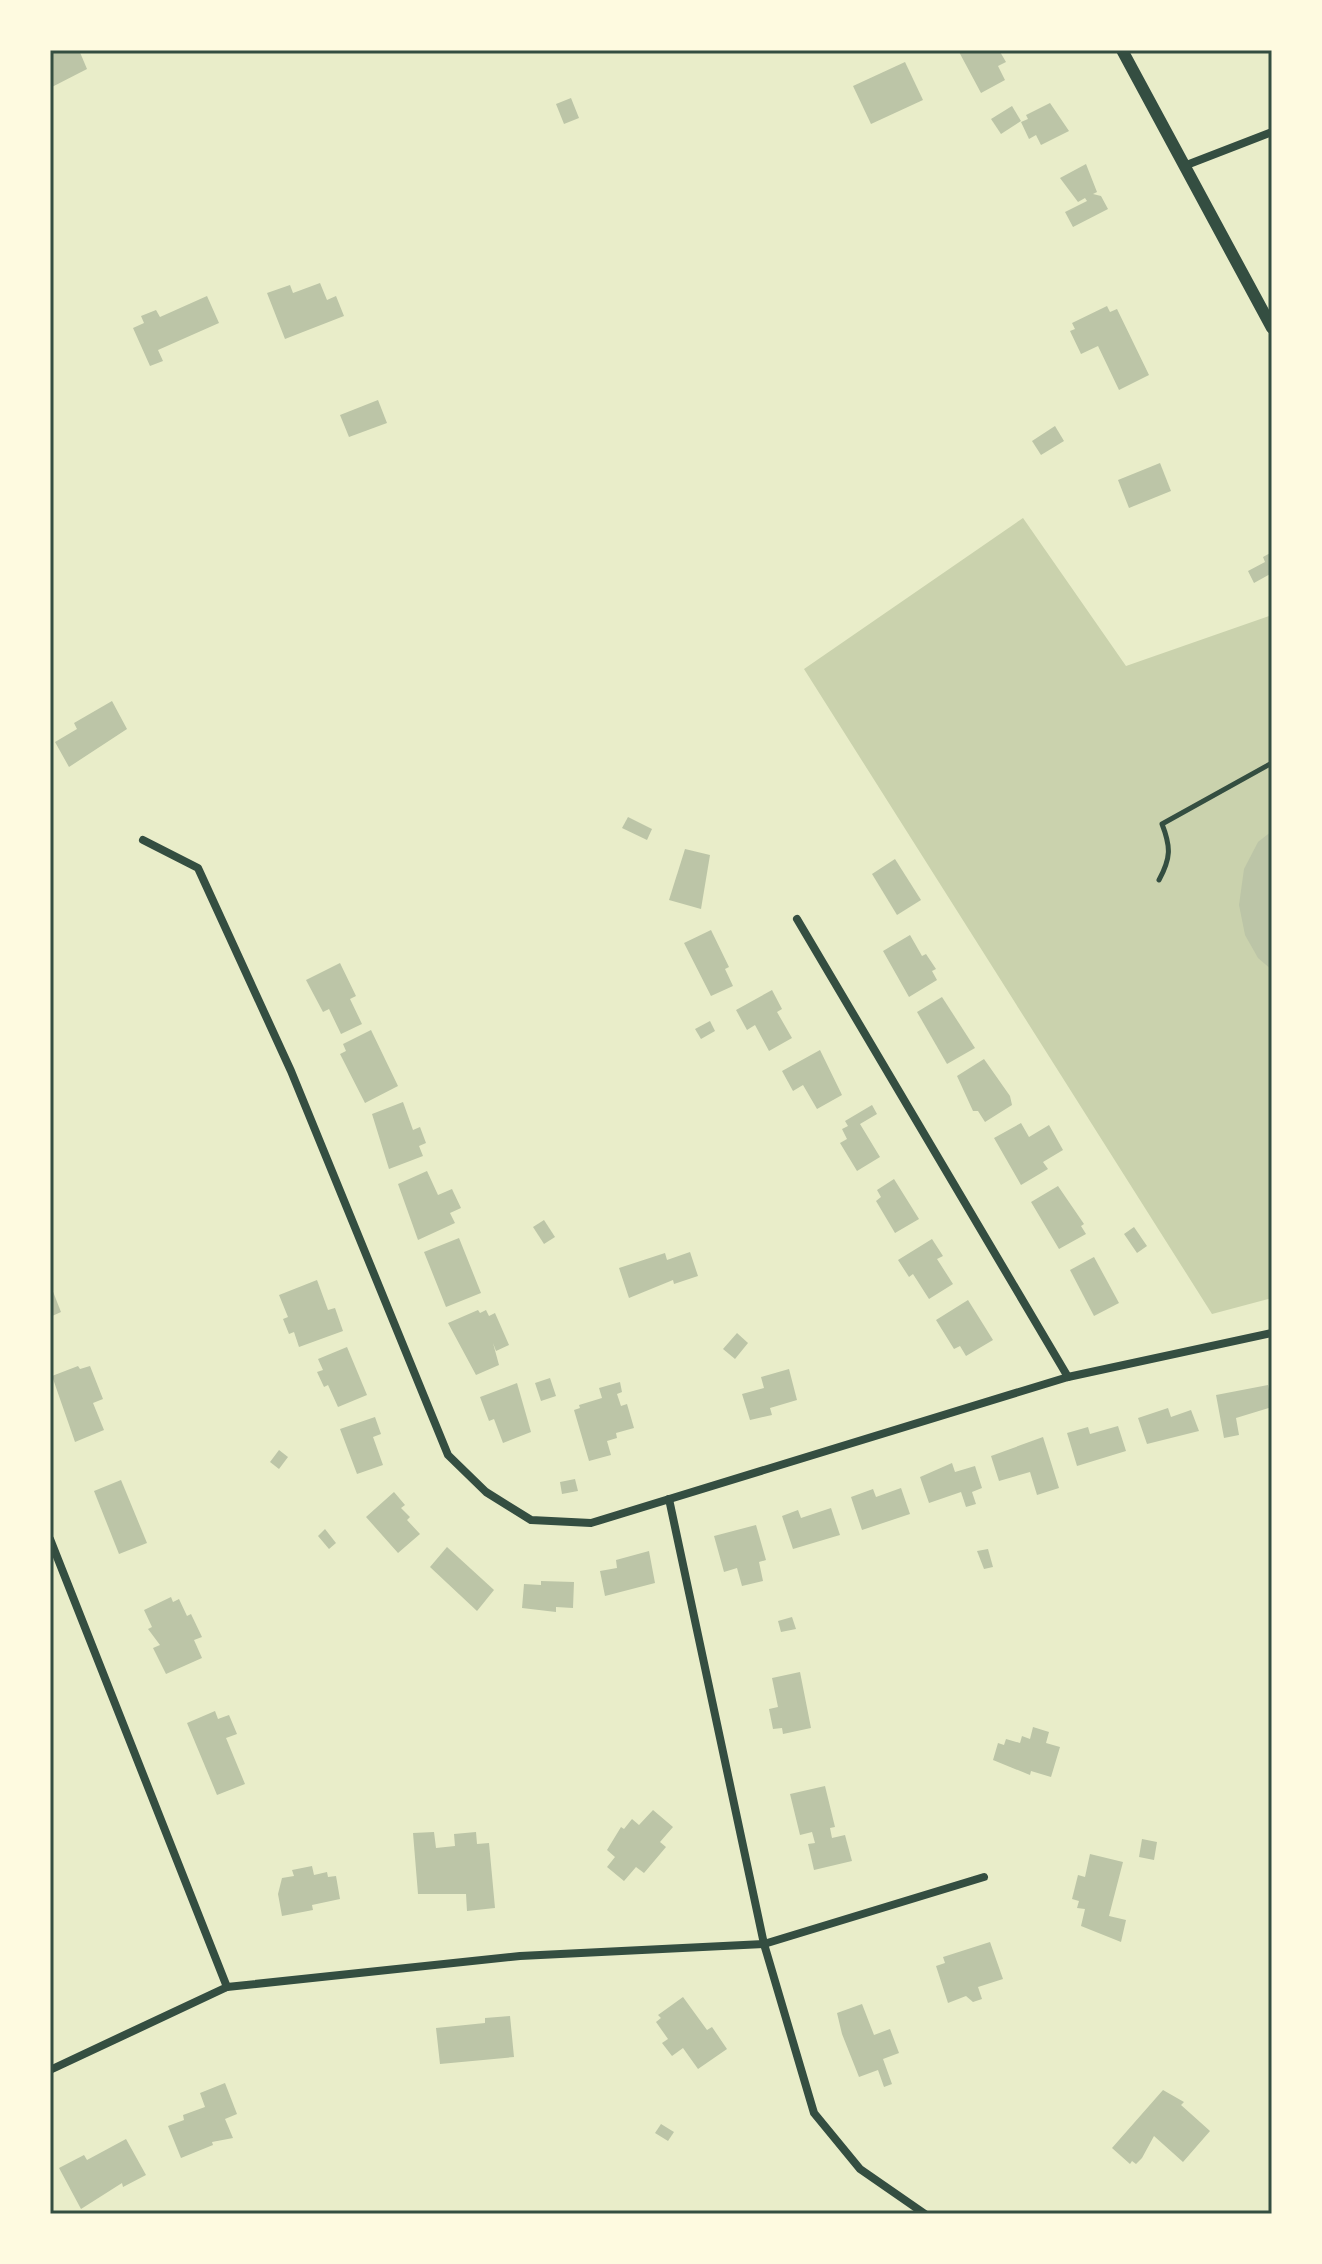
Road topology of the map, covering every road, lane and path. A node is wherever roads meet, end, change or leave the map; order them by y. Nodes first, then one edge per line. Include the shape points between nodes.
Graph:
1 (1122, 50) edge
2 (1272, 132) edge
3 (1184, 166) junction
4 (1272, 328) edge
5 (1272, 763) edge
6 (143, 840) dead end
7 (1159, 880) dead end
8 (797, 919) dead end
9 (1272, 1333) edge
10 (1068, 1377) junction
11 (669, 1499) junction
12 (50, 1539) edge
13 (984, 1877) dead end
14 (764, 1944) junction
15 (227, 1987) junction
16 (50, 2070) edge
17 (925, 2214) edge

1 - 3 street
2 - 3 street
3 - 4 street
5 - 7 lane via 1162,824 1170,845
6 - 11 street via 198,868 291,1071 448,1455 486,1492 531,1520 591,1523
8 - 10 street
9 - 10 street
10 - 11 street
11 - 14 street
12 - 15 street
13 - 14 street
14 - 15 street via 520,1956
14 - 17 street via 814,2113 860,2169
15 - 16 street

